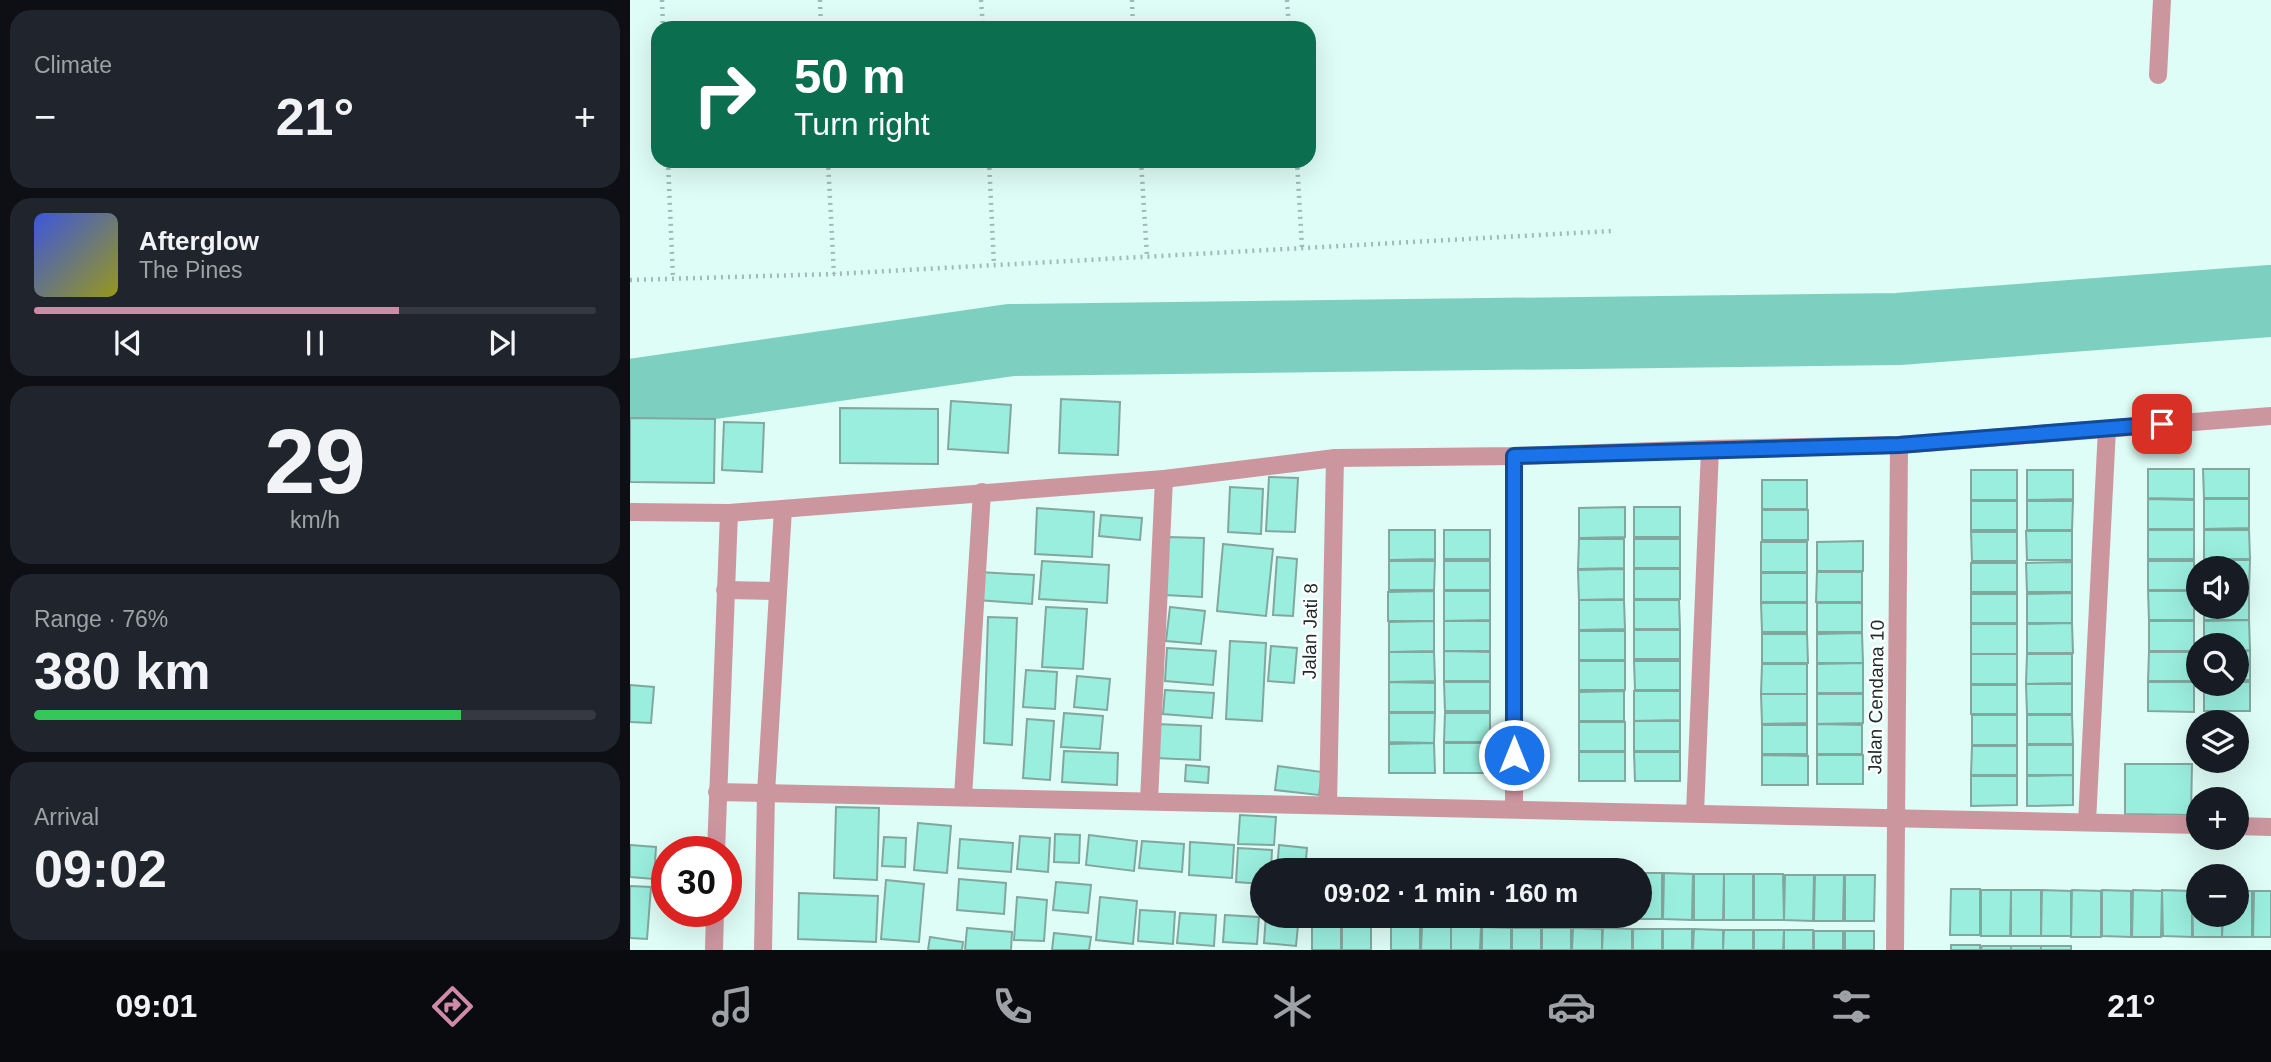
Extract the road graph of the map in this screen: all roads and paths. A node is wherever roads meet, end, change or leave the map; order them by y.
1 (662, 0) edge
2 (820, 0) edge
3 (981, 0) edge
4 (1132, 0) edge
5 (1287, 0) edge
6 (2162, 0) edge
7 (663, 21) edge
8 (821, 21) edge
9 (982, 21) edge
10 (1133, 21) edge
11 (1288, 21) edge
12 (2158, 75) dead end
13 (668, 168) edge
14 (828, 168) edge
15 (989, 168) edge
16 (1141, 168) edge
17 (1297, 168) edge
18 (1611, 231) dead end
19 (1302, 248) junction
20 (1147, 256) junction
21 (995, 265) junction
22 (834, 274) junction
23 (673, 278) junction
24 (630, 280) edge
25 (2271, 416) edge
26 (2107, 429) junction
27 (1899, 445) junction
28 (1710, 449) junction
29 (1514, 456) junction
30 (1335, 458) junction
31 (1164, 479) junction
32 (982, 492) junction
33 (783, 509) junction
34 (630, 512) edge
35 (729, 513) junction
36 (725, 590) junction
37 (778, 591) junction
38 (717, 792) junction
39 (766, 793) junction
40 (963, 797) junction
41 (1149, 801) junction
42 (1328, 805) junction
43 (1514, 809) junction
44 (1695, 813) junction
45 (1896, 817) junction
46 (2087, 822) junction
47 (2186, 825) edge
48 (2249, 826) edge
49 (2271, 827) edge
50 (716, 836) edge
51 (715, 927) edge
52 (714, 950) edge
53 (763, 950) edge
54 (1895, 950) edge

1 - 7 path
2 - 8 path
3 - 9 path
4 - 10 path
5 - 11 path
6 - 12 street
13 - 23 path
14 - 22 path
15 - 21 path
16 - 20 path
17 - 19 path
18 - 19 path
19 - 20 path
20 - 21 path
21 - 22 path
22 - 23 path
23 - 24 path
25 - 26 street
26 - 27 street
26 - 46 street
27 - 28 street
27 - 45 street, Jalan Cendana 10
28 - 29 street
28 - 44 street
29 - 30 street
29 - 43 street
30 - 31 street
30 - 42 street, Jalan Jati 8
31 - 32 street
31 - 41 street
32 - 33 street
32 - 40 street
33 - 35 street
33 - 37 street
34 - 35 street
35 - 36 street
36 - 37 street
36 - 38 street
37 - 39 street
38 - 39 street
38 - 50 street
39 - 40 street
39 - 53 street
40 - 41 street
41 - 42 street
42 - 43 street
43 - 44 street
44 - 45 street
45 - 46 street
45 - 54 street, Jalan Cendana 10
46 - 47 street
48 - 49 street
51 - 52 street

